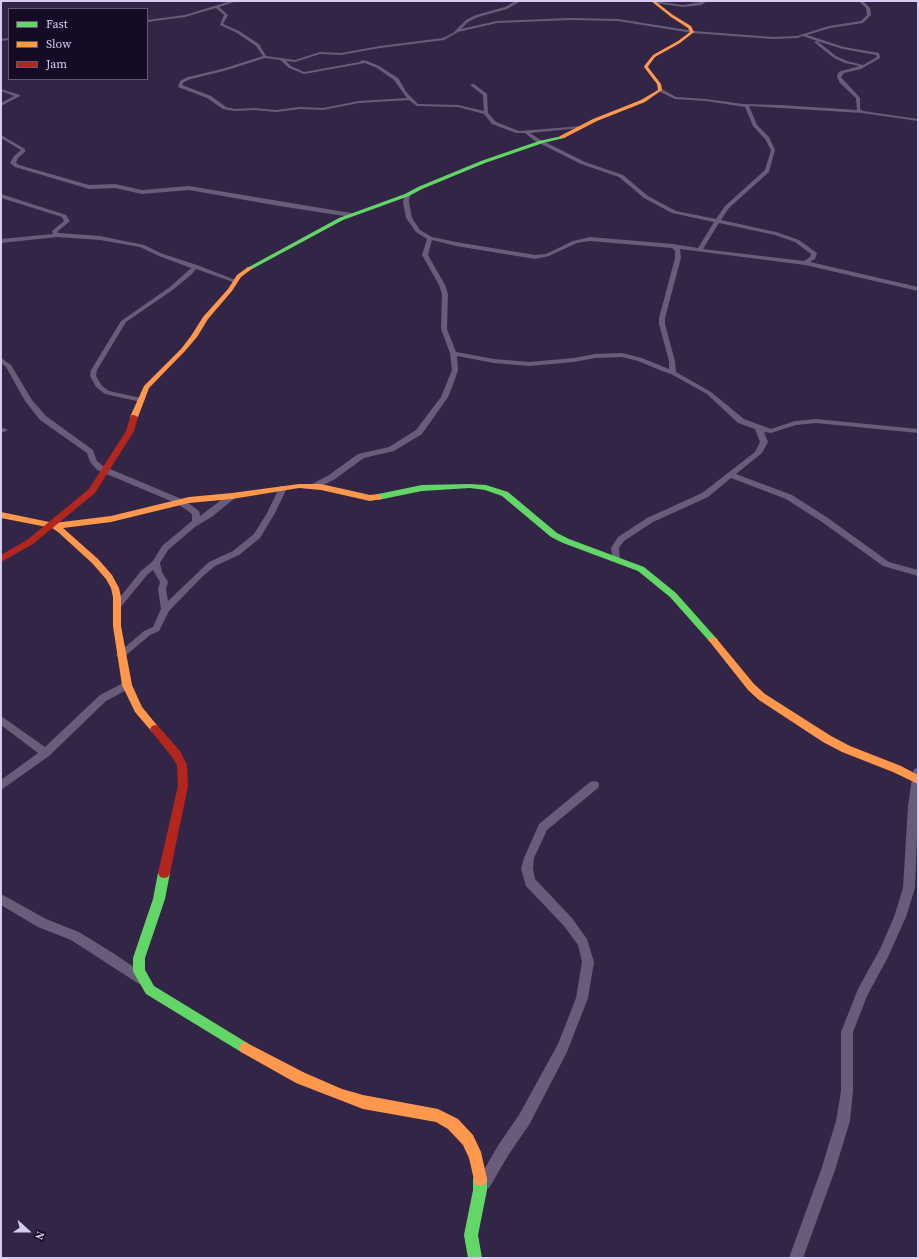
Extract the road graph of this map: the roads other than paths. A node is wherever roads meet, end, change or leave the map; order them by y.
1 (235, 1) edge
2 (520, 1) edge
3 (654, 1) edge
4 (705, 1) edge
5 (861, 1) edge
6 (217, 7) junction
7 (148, 21) edge
8 (692, 31) junction
9 (457, 32) junction
10 (802, 35) junction
11 (810, 38) junction
12 (341, 54) junction
13 (265, 57) junction
14 (281, 59) junction
15 (366, 62) junction
16 (863, 66) junction
17 (472, 85) dead end
18 (1, 90) edge
19 (660, 90) junction
20 (410, 99) junction
21 (1, 105) edge
22 (745, 105) junction
23 (862, 112) junction
24 (486, 113) junction
25 (918, 120) edge
26 (580, 127) junction
27 (526, 132) junction
28 (1, 136) edge
29 (541, 142) junction
30 (407, 195) junction
31 (1, 196) edge
32 (351, 215) junction
33 (717, 222) junction
34 (56, 235) junction
35 (430, 238) junction
36 (1, 240) edge
37 (673, 246) junction
38 (700, 249) junction
39 (805, 263) junction
40 (195, 266) junction
41 (235, 280) junction
42 (918, 289) edge
43 (453, 353) junction
44 (1, 360) edge
45 (673, 372) junction
46 (141, 400) junction
47 (759, 429) junction
48 (918, 431) edge
49 (106, 470) junction
50 (730, 475) junction
51 (315, 486) junction
52 (283, 488) junction
53 (232, 496) junction
54 (181, 502) junction
55 (1, 515) edge
56 (196, 522) junction
57 (52, 526) junction
58 (1, 559) edge
59 (616, 559) junction
60 (156, 563) junction
61 (918, 573) edge
62 (116, 606) junction
63 (165, 609) junction
64 (121, 655) junction
65 (127, 685) junction
66 (1, 720) edge
67 (45, 753) junction
68 (918, 778) edge
69 (594, 785) dead end
70 (1, 786) edge
71 (1, 899) edge
72 (144, 981) junction
73 (480, 1190) junction
74 (475, 1258) edge
75 (796, 1258) edge

1 - 6 street
2 - 9 street
3 - 4 street
3 - 8 street
5 - 10 street
6 - 7 street
6 - 13 street
8 - 9 street
8 - 10 street
8 - 19 street
9 - 12 street
10 - 11 street
11 - 16 street
11 - 16 street
12 - 14 street
12 - 15 street
13 - 14 street
13 - 20 street
14 - 15 street
15 - 20 street
16 - 23 street
17 - 24 street
18 - 21 street
19 - 22 street
19 - 26 street
20 - 24 street
22 - 23 street
22 - 33 street
23 - 25 street
24 - 27 street
26 - 27 street
26 - 29 street
27 - 29 street
28 - 32 street
29 - 30 street
29 - 33 street
30 - 32 street
30 - 35 street
31 - 34 street
32 - 41 street
33 - 38 street
33 - 39 street
34 - 36 street
34 - 40 street
35 - 37 street
35 - 43 street
37 - 38 street
37 - 45 street
38 - 39 street
39 - 42 street
40 - 41 street
40 - 46 street
41 - 46 street
43 - 45 street
43 - 51 street
44 - 49 street
45 - 47 street
46 - 49 street
47 - 48 street
47 - 50 street
49 - 54 street
49 - 57 street
50 - 59 street
50 - 61 street
51 - 52 street
51 - 59 street
52 - 53 street
52 - 63 street
53 - 54 street
53 - 56 street
54 - 56 street
54 - 57 street
55 - 57 street
56 - 60 street
57 - 58 street
57 - 62 street
59 - 68 street
60 - 62 street
60 - 63 street
62 - 64 street
63 - 64 street
64 - 65 street
65 - 67 street
65 - 72 street
66 - 67 street
67 - 70 street
68 - 75 street
69 - 73 street
71 - 72 street
72 - 73 street
73 - 74 street

